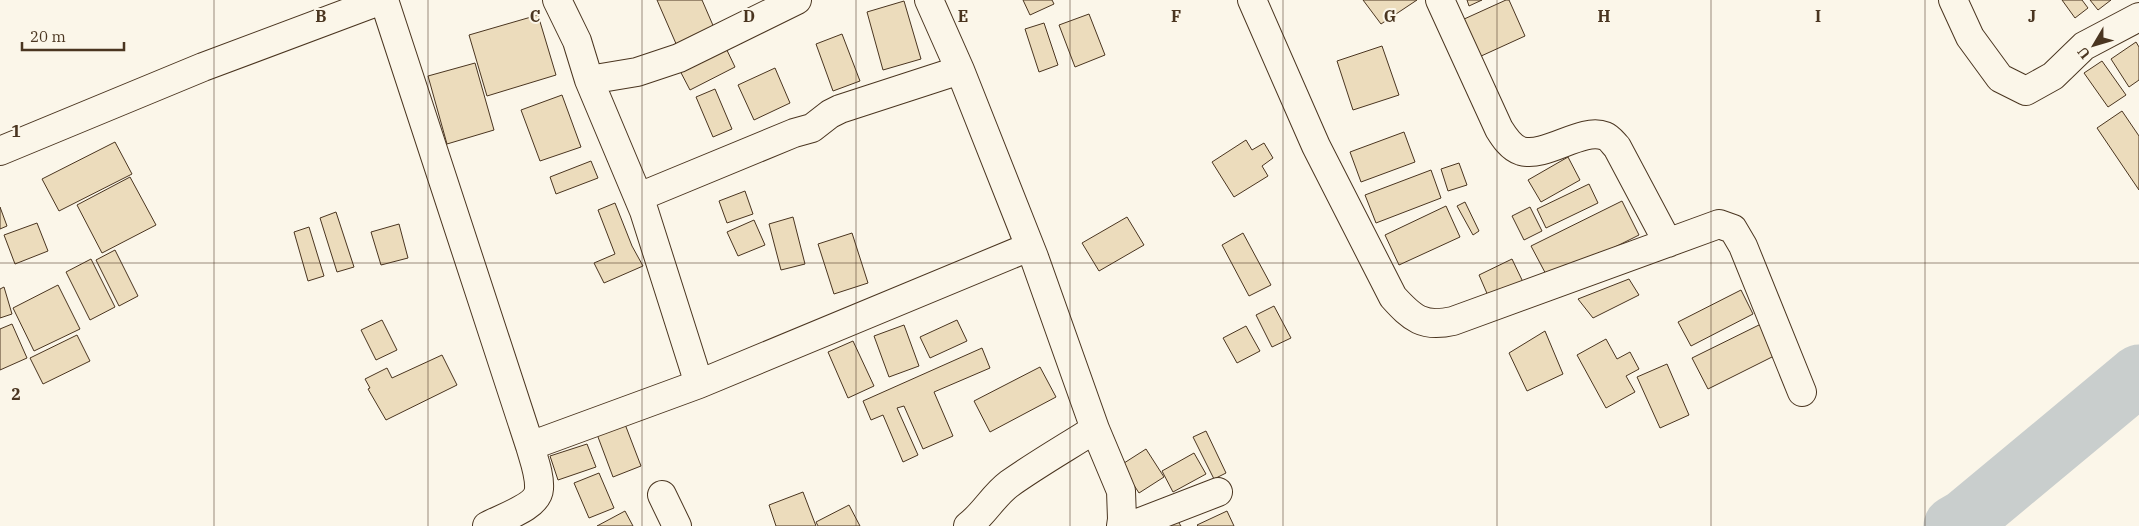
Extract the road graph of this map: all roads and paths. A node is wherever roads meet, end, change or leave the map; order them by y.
1 (383, 0) edge
2 (557, 0) edge
3 (798, 0) edge
4 (929, 0) edge
5 (1252, 0) edge
6 (1440, 0) edge
7 (1953, 0) edge
8 (2139, 17) edge
9 (960, 70) junction
10 (589, 80) junction
11 (0, 151) edge
12 (639, 197) junction
13 (1668, 243) junction
14 (1029, 247) junction
15 (699, 384) junction
16 (1802, 392) dead end
17 (1095, 429) junction
18 (530, 446) junction
19 (1218, 492) dead end
20 (662, 495) dead end
21 (487, 526) edge
22 (677, 526) edge
23 (968, 526) edge
24 (1121, 526) edge
25 (1130, 526) edge

1 - 11 street
1 - 18 street
2 - 10 street
3 - 10 street
4 - 9 street
5 - 13 street
6 - 13 street
7 - 8 street
9 - 12 street
9 - 14 street
10 - 12 street
12 - 15 street
13 - 16 street
14 - 15 street
14 - 17 street
15 - 18 street
17 - 23 street
17 - 24 street
18 - 21 street
19 - 25 street
20 - 22 street

